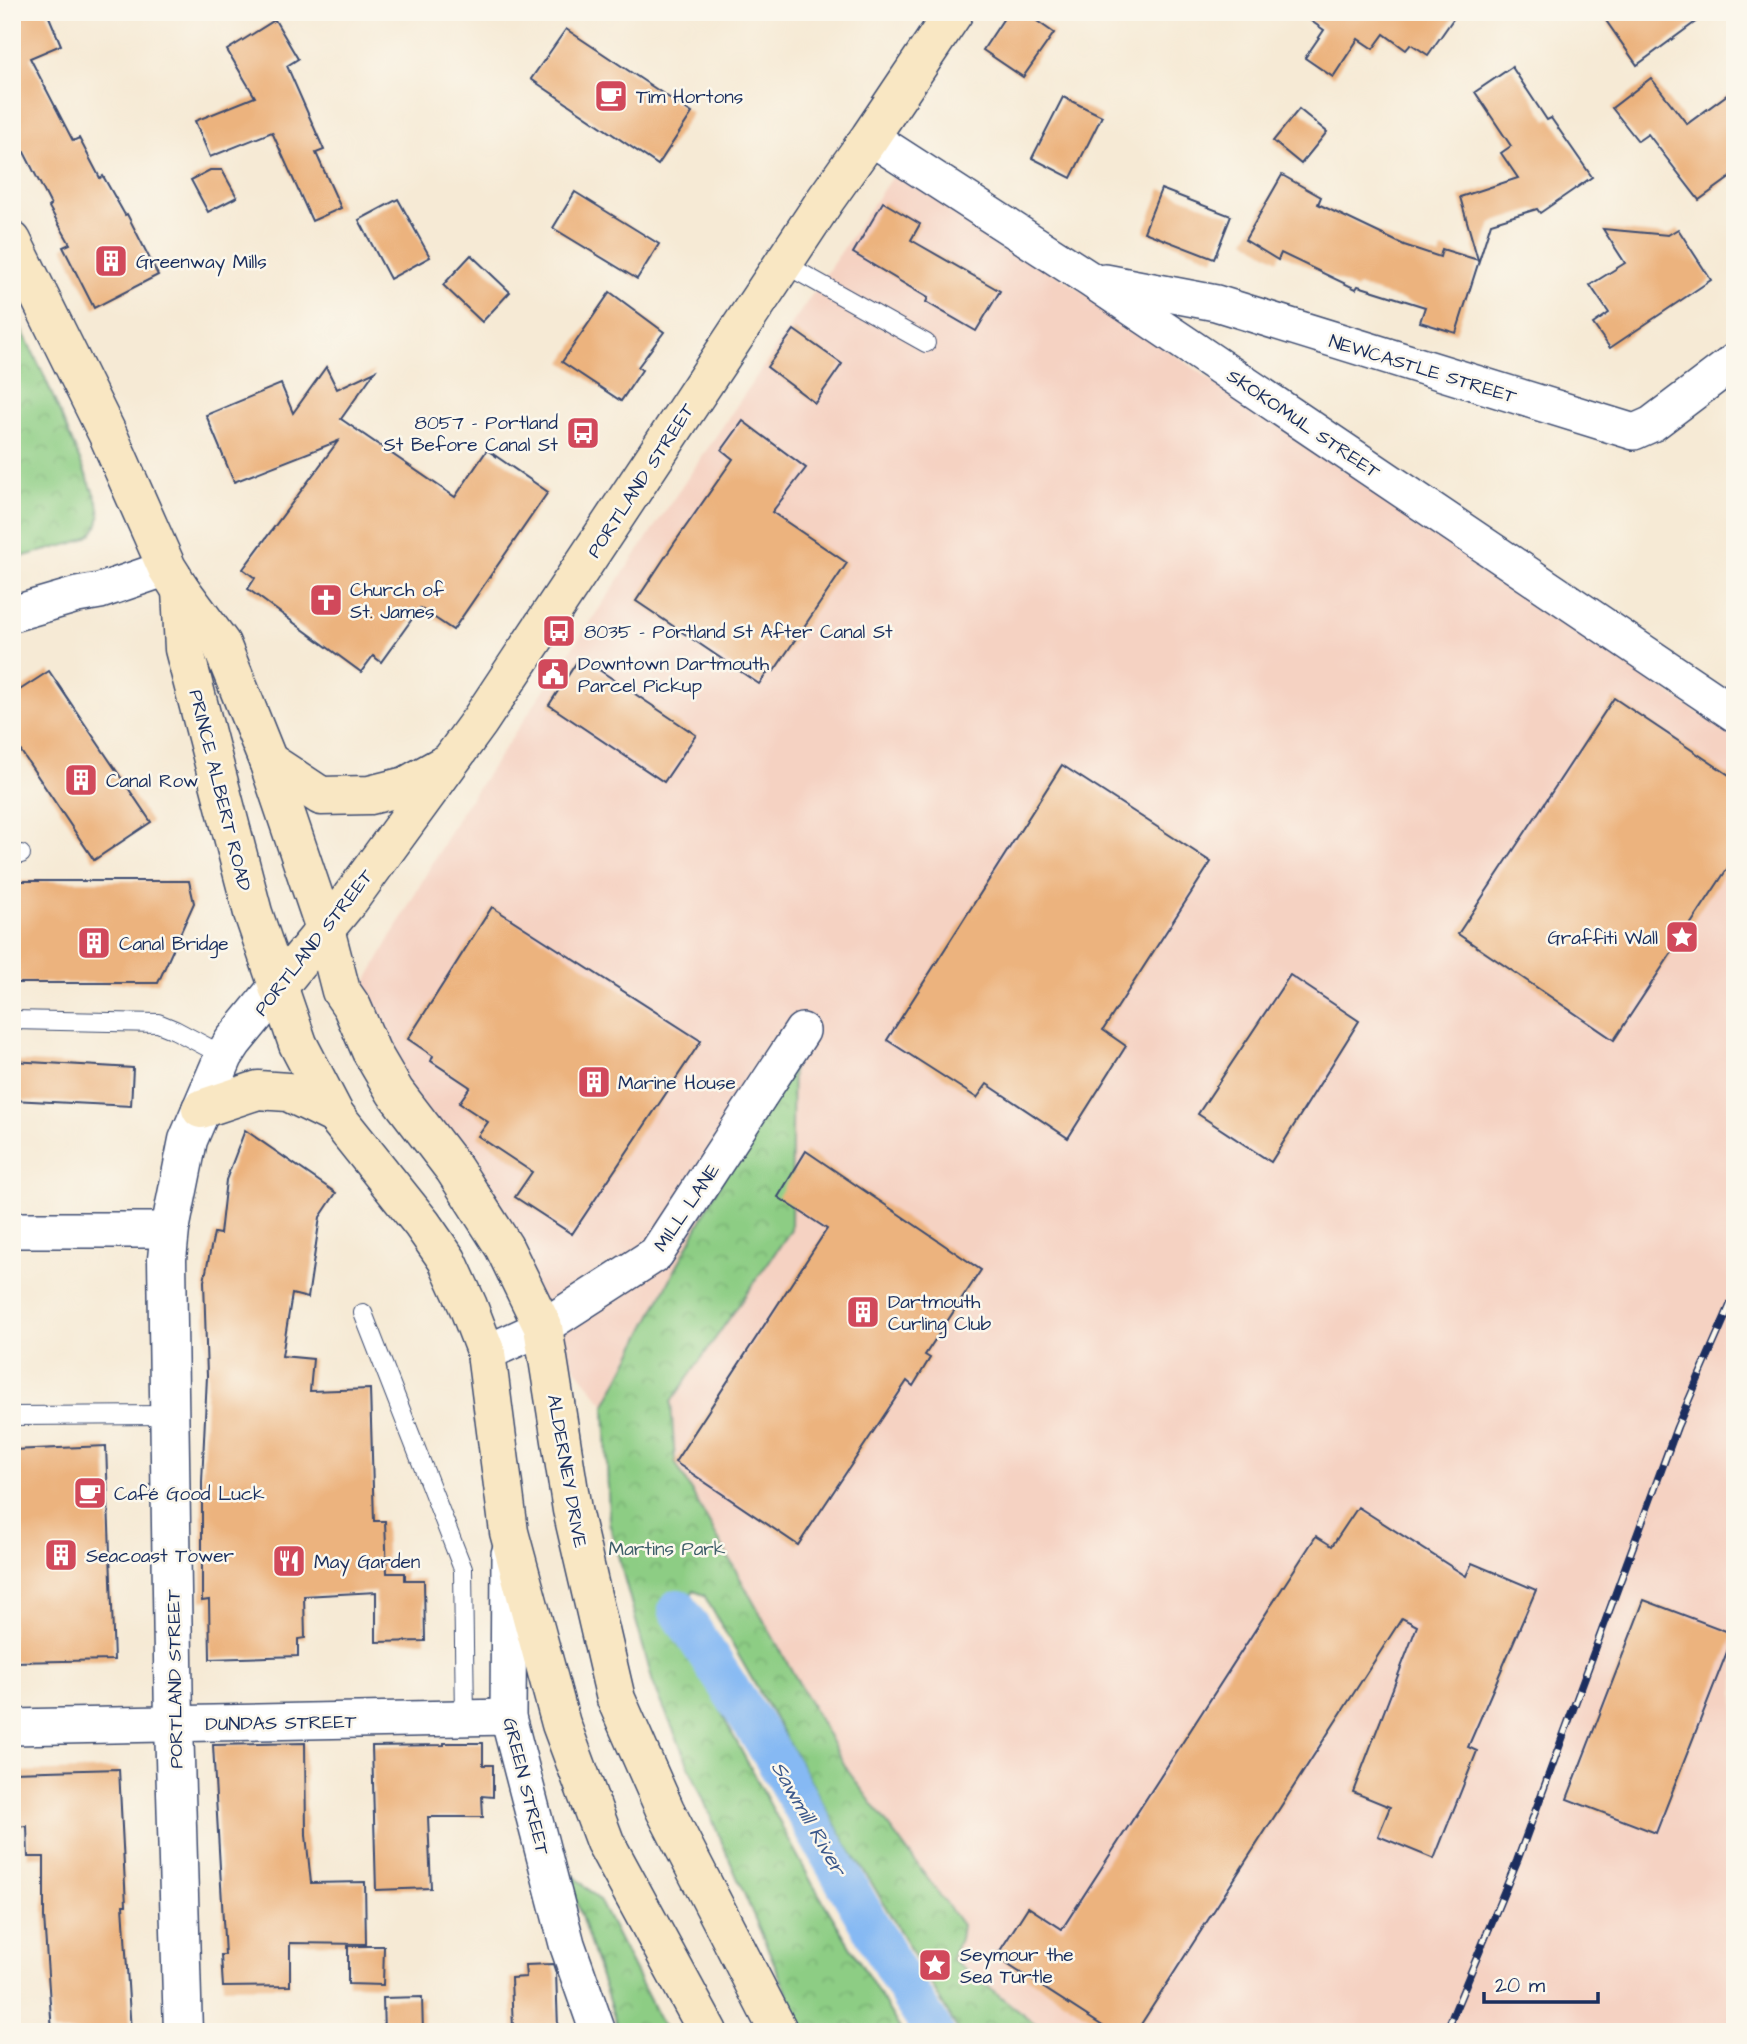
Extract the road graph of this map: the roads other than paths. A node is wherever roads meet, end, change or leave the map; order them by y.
1 (954, 12) edge
2 (870, 137) junction
3 (12, 241) edge
4 (783, 262) junction
5 (1091, 280) junction
6 (926, 343) dead end
7 (1735, 361) edge
8 (174, 579) junction
9 (12, 614) edge
10 (1735, 714) edge
11 (268, 761) junction
12 (449, 763) junction
13 (325, 929) junction
14 (278, 987) junction
15 (12, 1020) edge
16 (802, 1031) dead end
17 (224, 1056) junction
18 (201, 1109) junction
19 (335, 1115) junction
20 (12, 1230) edge
21 (170, 1230) junction
22 (363, 1313) dead end
23 (543, 1327) junction
24 (486, 1353) junction
25 (170, 1415) junction
26 (12, 1416) edge
27 (509, 1532) junction
28 (508, 1717) junction
29 (465, 1719) junction
30 (174, 1724) junction
31 (12, 1727) edge
32 (183, 2032) edge
33 (598, 2032) edge
34 (708, 2032) edge
35 (779, 2032) edge

1 - 2 main road, PORTLAND STREET
2 - 4 main road, PORTLAND STREET
2 - 5 street, SKOKOMUL STREET
3 - 8 main road, PRINCE ALBERT ROAD
4 - 6 lane
4 - 12 main road, PORTLAND STREET
5 - 7 street, NEWCASTLE STREET
5 - 10 street, SKOKOMUL STREET
8 - 9 street
8 - 11 main road, PRINCE ALBERT ROAD
8 - 14 main road, PRINCE ALBERT ROAD
11 - 12 main road
11 - 13 main road, PRINCE ALBERT ROAD
12 - 13 main road, PORTLAND STREET
13 - 14 main road, PORTLAND STREET
13 - 23 main road, ALDERNEY DRIVE
14 - 17 street, PORTLAND STREET
14 - 19 main road
15 - 17 lane
16 - 23 street, MILL LANE
17 - 18 street, PORTLAND STREET
18 - 19 main road
18 - 21 street, PORTLAND STREET
19 - 24 main road
20 - 21 street
21 - 25 street, PORTLAND STREET
22 - 29 lane
23 - 24 street, MILL LANE
23 - 35 main road, ALDERNEY DRIVE
24 - 27 main road
25 - 26 lane
25 - 30 street, PORTLAND STREET
27 - 28 street, GREEN STREET
27 - 34 main road
28 - 29 street, DUNDAS STREET
28 - 33 street, GREEN STREET
29 - 30 street, DUNDAS STREET
30 - 31 street, DUNDAS STREET
30 - 32 street, PORTLAND STREET

